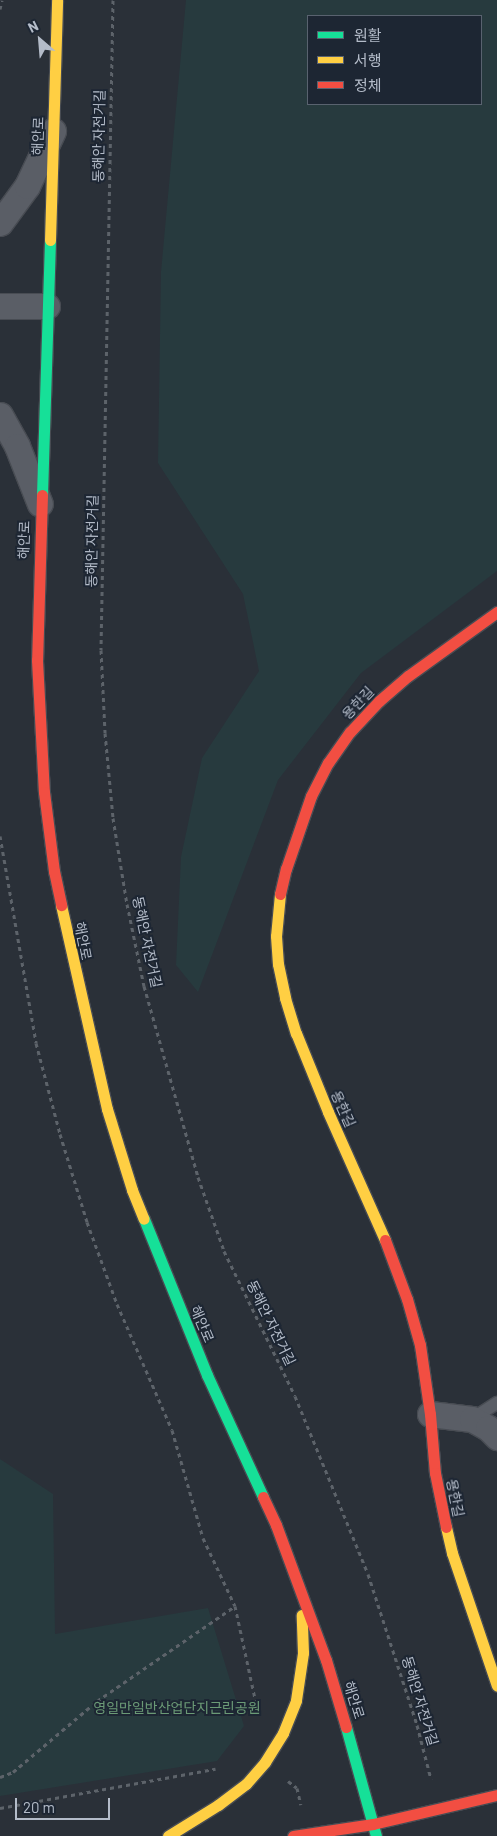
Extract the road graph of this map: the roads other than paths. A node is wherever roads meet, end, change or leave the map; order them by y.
1 (57, 0) edge
2 (53, 131) junction
3 (0, 223) edge
4 (0, 306) edge
5 (47, 306) junction
6 (0, 415) edge
7 (40, 504) junction
8 (497, 612) edge
9 (497, 1403) edge
10 (430, 1414) junction
11 (472, 1419) junction
12 (497, 1437) edge
13 (302, 1594) junction
14 (497, 1686) edge
15 (497, 1795) edge
16 (373, 1824) junction
17 (168, 1836) edge
18 (293, 1836) edge
19 (376, 1836) edge

1 - 2 street, 해안로
2 - 3 street
2 - 5 street, 해안로
4 - 5 street
5 - 7 street, 해안로
6 - 7 street
7 - 13 street, 해안로
8 - 10 street, 용한길
9 - 11 lane
10 - 11 street
10 - 14 street, 용한길
11 - 12 street
13 - 16 street, 해안로
13 - 17 street
15 - 16 street
16 - 18 street
16 - 19 street, 해안로

